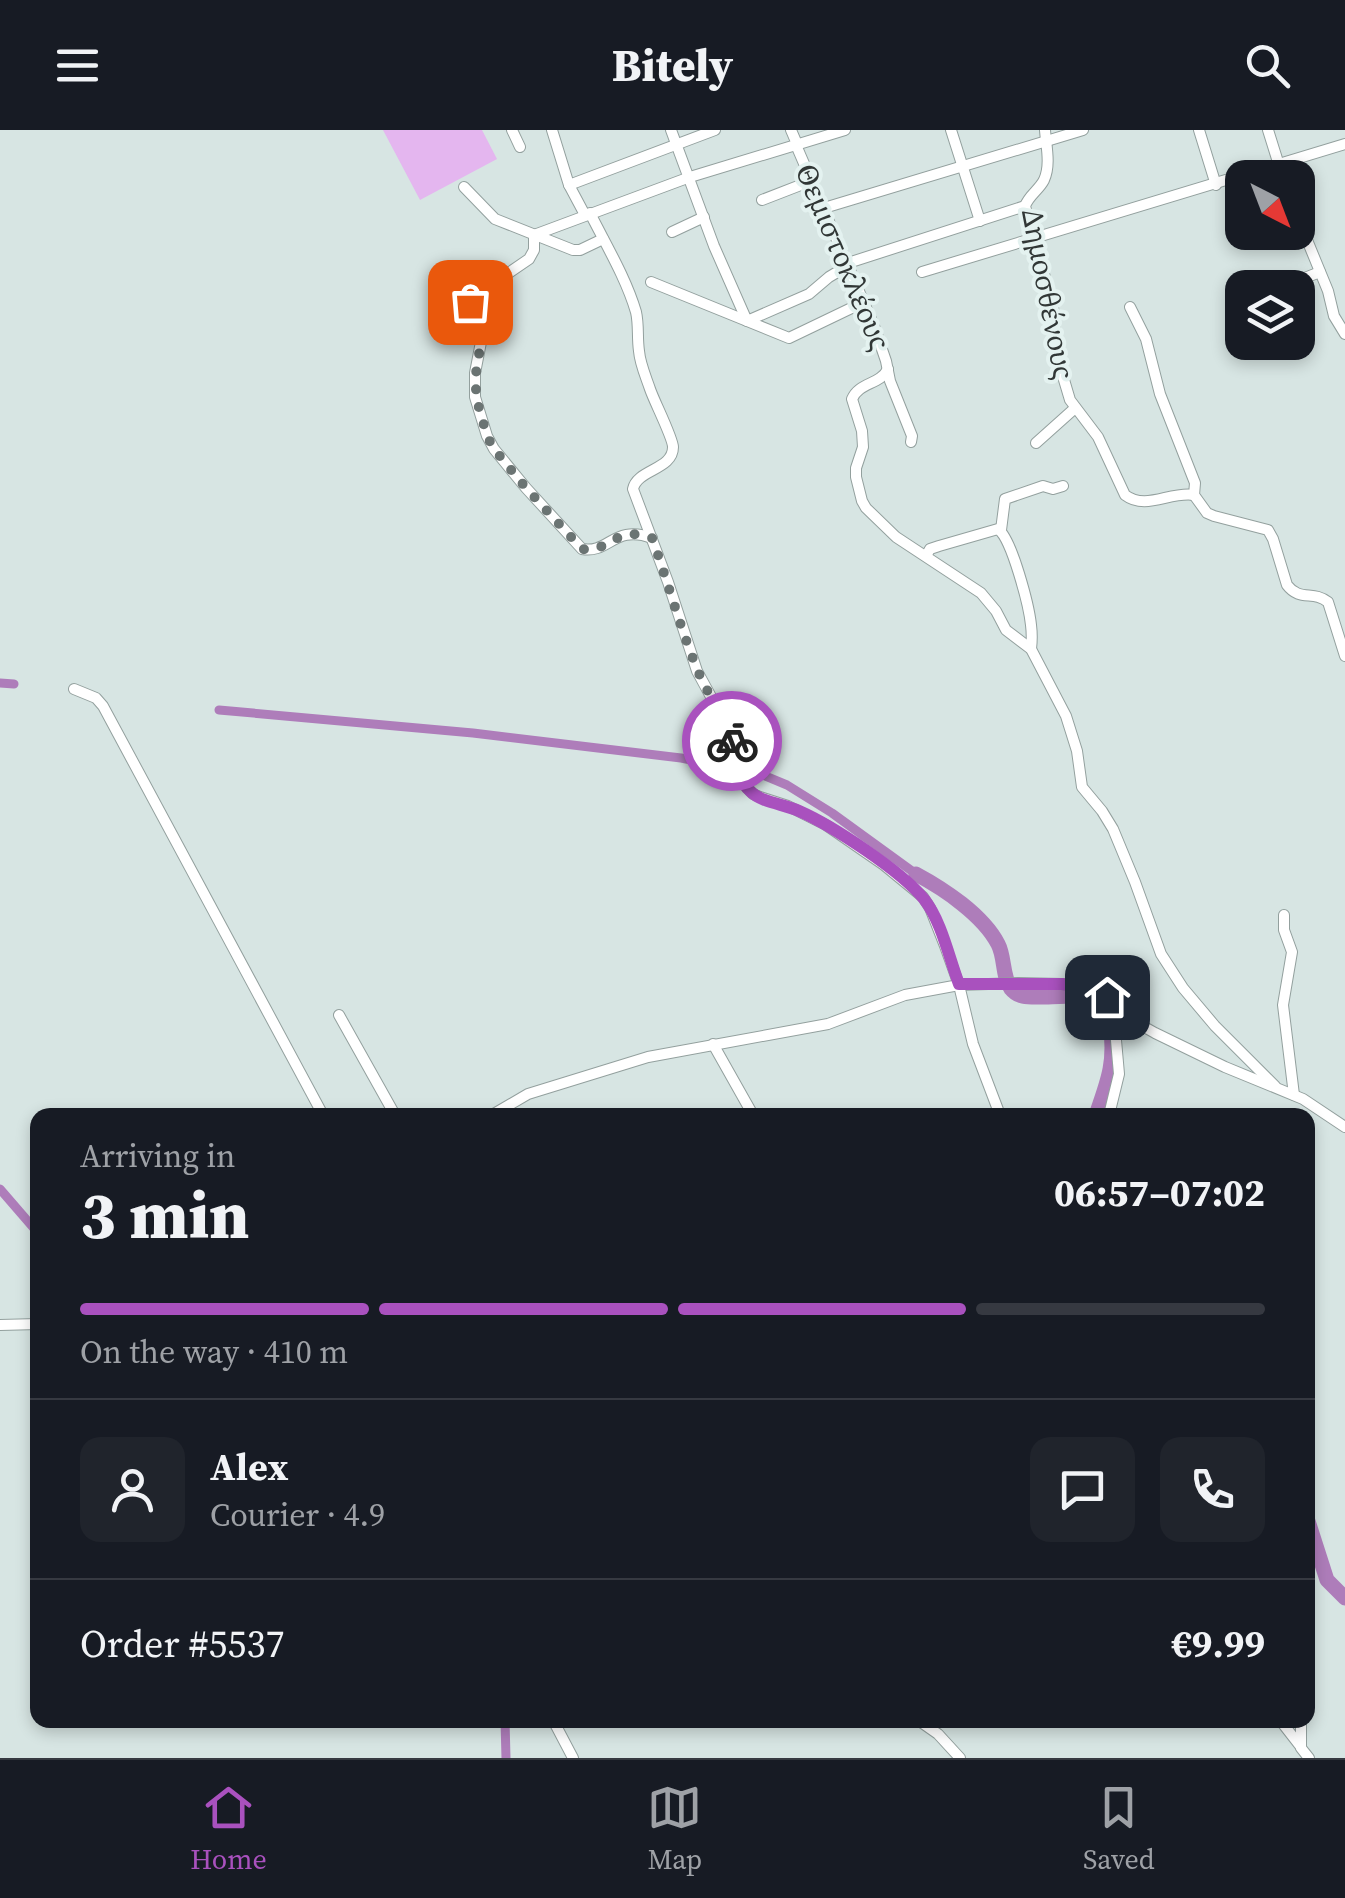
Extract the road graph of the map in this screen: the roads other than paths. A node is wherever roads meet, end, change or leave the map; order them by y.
1 (512, 130) edge
2 (552, 130) edge
3 (671, 130) edge
4 (715, 130) edge
5 (791, 130) edge
6 (845, 130) edge
7 (951, 130) edge
8 (1083, 130) edge
9 (1199, 130) edge
10 (1268, 130) edge
11 (820, 134) edge
12 (1046, 136) edge
13 (676, 144) junction
14 (1345, 144) edge
15 (796, 145) junction
16 (520, 147) dead end
17 (1277, 160) edge
18 (1294, 160) edge
19 (962, 166) junction
20 (690, 177) junction
21 (811, 181) junction
22 (1225, 181) edge
23 (1216, 184) junction
24 (569, 185) junction
25 (464, 187) dead end
26 (762, 200) dead end
27 (1025, 206) junction
28 (824, 208) junction
29 (587, 214) junction
30 (704, 217) junction
31 (980, 221) junction
32 (672, 232) dead end
33 (534, 235) junction
34 (1033, 239) junction
35 (604, 240) junction
36 (1311, 250) edge
37 (848, 264) junction
38 (922, 272) dead end
39 (1320, 272) junction
40 (1315, 274) edge
41 (651, 282) dead end
42 (864, 302) junction
43 (1130, 307) dead end
44 (747, 321) junction
45 (1345, 334) edge
46 (888, 369) junction
47 (1074, 409) junction
48 (911, 442) dead end
49 (1036, 443) dead end
50 (1064, 486) dead end
51 (1194, 495) junction
52 (1001, 530) junction
53 (652, 538) junction
54 (926, 556) junction
55 (1032, 649) junction
56 (1345, 656) edge
57 (74, 689) dead end
58 (1284, 915) dead end
59 (959, 984) junction
60 (1125, 1012) junction
61 (339, 1015) dead end
62 (713, 1044) junction
63 (1276, 1088) junction
64 (1294, 1094) junction
65 (319, 1108) edge
66 (392, 1108) edge
67 (503, 1108) edge
68 (750, 1108) edge
69 (997, 1108) edge
70 (1110, 1108) edge
71 (1345, 1127) edge
72 (30, 1324) edge
73 (0, 1326) edge
74 (558, 1728) edge
75 (929, 1728) edge
76 (1286, 1728) edge
77 (1301, 1728) edge
78 (1302, 1748) junction
79 (574, 1758) edge
80 (960, 1758) edge
81 (1309, 1758) edge

1 - 16 street
2 - 24 street
3 - 13 street
4 - 13 street
5 - 15 street, Θεμιστοκλέους
6 - 11 street
7 - 19 street
8 - 12 street
9 - 23 street
10 - 17 street
11 - 15 street
12 - 19 street
12 - 27 street, Δημοσθένους
13 - 20 street
13 - 24 street
14 - 18 street
15 - 20 street
15 - 21 street, Θεμιστοκλέους
19 - 28 street
19 - 31 street
20 - 29 street
20 - 30 street
21 - 26 street
21 - 28 street, Θεμιστοκλέους
22 - 23 street
23 - 34 street
24 - 29 street
25 - 33 street
27 - 31 street
27 - 34 street, Δημοσθένους
28 - 37 street, Θεμιστοκλέους
29 - 33 street
29 - 35 street
30 - 32 street
30 - 44 street
31 - 37 street
33 - 35 street
33 - 53 street
34 - 38 street
34 - 47 street, Δημοσθένους
35 - 53 street
36 - 39 street
37 - 42 street, Θεμιστοκλέους
37 - 44 street
39 - 40 street
39 - 45 street
41 - 44 street
42 - 44 street
42 - 46 street, Θεμιστοκλέους
43 - 51 street
46 - 48 street, Θεμιστοκλέους
46 - 54 street
47 - 49 street
47 - 51 street, Δημοσθένους
50 - 52 street
51 - 56 street
52 - 54 street
52 - 55 street
53 - 59 street
54 - 55 street
55 - 63 street
57 - 65 street
58 - 64 street
59 - 60 street
59 - 62 street
59 - 69 street
60 - 63 street
60 - 70 street
61 - 66 street
62 - 67 street
62 - 68 street
63 - 64 street
64 - 71 street
72 - 73 street
74 - 79 street
75 - 80 street
76 - 78 street
77 - 78 street
78 - 81 street

